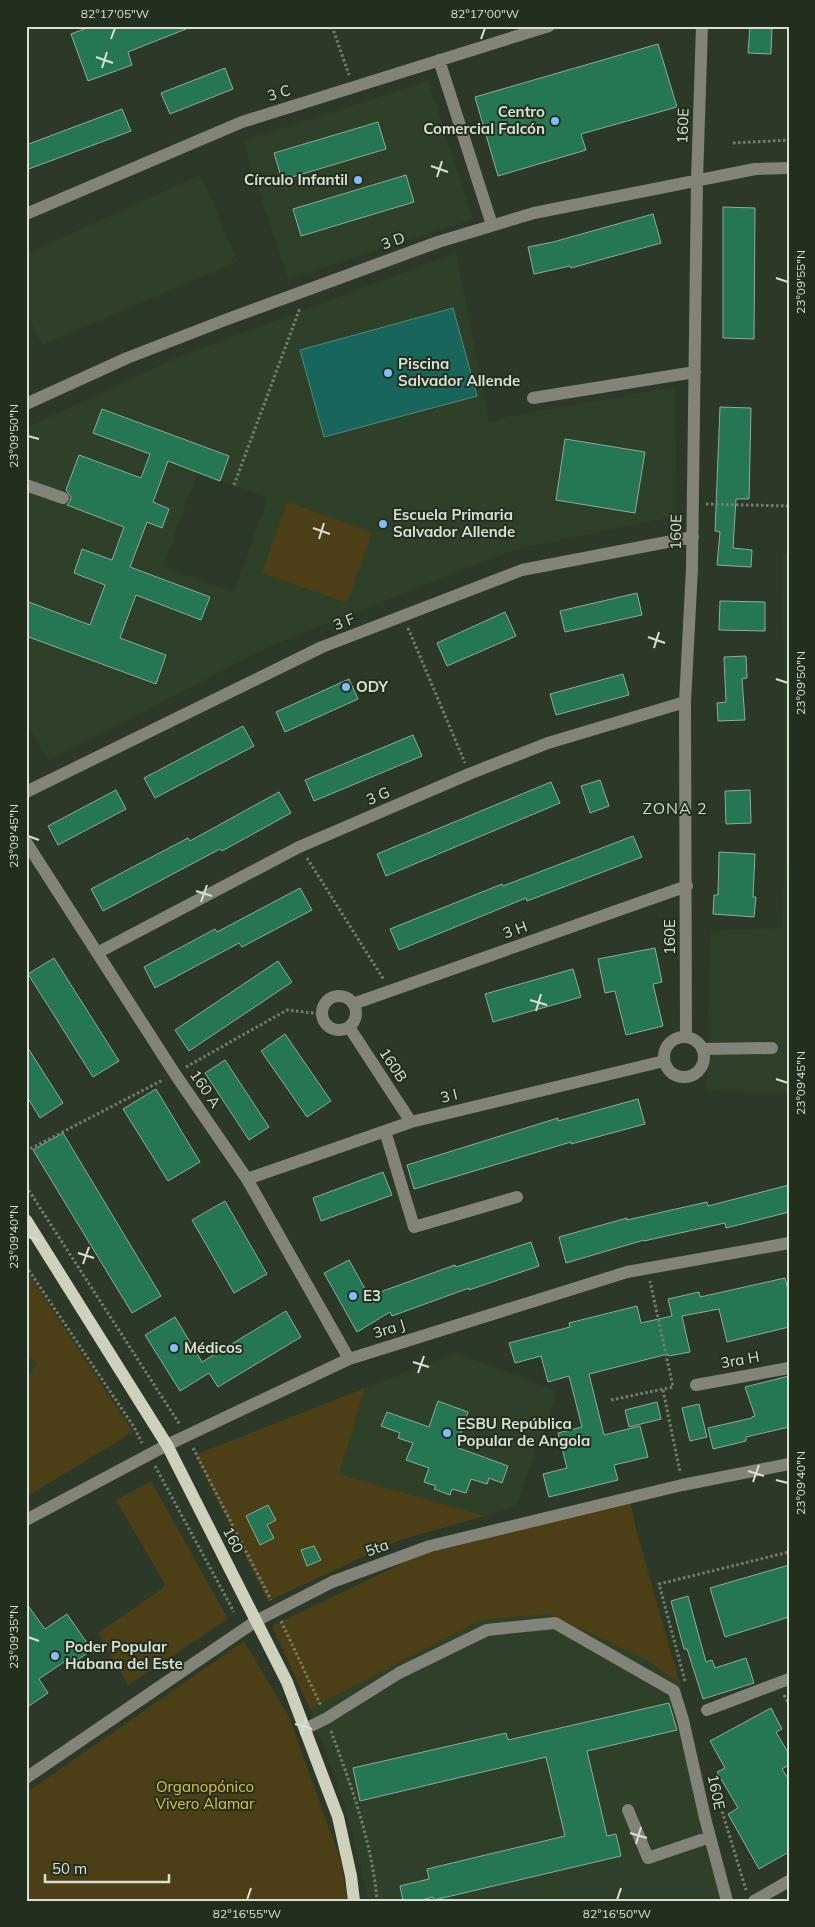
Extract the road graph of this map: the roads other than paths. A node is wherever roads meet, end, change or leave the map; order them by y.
1 (549, 26) edge
2 (702, 26) edge
3 (439, 60) junction
4 (789, 168) edge
5 (697, 180) junction
6 (26, 214) edge
7 (492, 225) junction
8 (696, 372) junction
9 (533, 398) dead end
10 (26, 404) edge
11 (26, 484) edge
12 (63, 498) dead end
13 (693, 537) junction
14 (685, 702) junction
15 (26, 792) edge
16 (26, 842) edge
17 (687, 886) junction
18 (97, 953) junction
19 (353, 1004) junction
20 (349, 1027) junction
21 (686, 1037) junction
22 (772, 1048) dead end
23 (702, 1049) junction
24 (664, 1061) junction
25 (411, 1122) junction
26 (384, 1131) junction
27 (247, 1179) junction
28 (517, 1196) dead end
29 (26, 1220) edge
30 (789, 1243) edge
31 (349, 1359) junction
32 (789, 1368) edge
33 (696, 1385) dead end
34 (167, 1445) junction
35 (789, 1464) edge
36 (26, 1520) edge
37 (256, 1621) junction
38 (789, 1680) edge
39 (707, 1710) dead end
40 (305, 1729) junction
41 (26, 1778) edge
42 (628, 1810) dead end
43 (710, 1837) junction
44 (789, 1881) edge
45 (354, 1901) edge
46 (727, 1901) edge
47 (754, 1901) edge

1 - 3 street, 3 C
2 - 5 street, 160E
3 - 6 street, 3 C
3 - 7 street
4 - 5 street, 3 D
5 - 7 street, 3 D
5 - 8 street, 160E
7 - 10 street, 3 D
8 - 9 street
8 - 13 street, 160E
11 - 12 street
13 - 14 street, 160E
13 - 15 street, 3 F
14 - 17 street, 160E
14 - 18 street, 3 G
16 - 18 street, 160 A
17 - 19 street, 3 H
17 - 21 street, 160E
18 - 27 street, 160 A
19 - 20 street
19 - 20 street
20 - 25 street, 160B
21 - 23 street
21 - 24 street
22 - 23 street
23 - 24 street
24 - 25 street, 3 I
25 - 26 street, 3 I
26 - 27 street, 3 I
26 - 28 street
27 - 31 street, 160 A
29 - 34 main road, 160
30 - 31 street, 3ra J
31 - 34 street, 3ra J
32 - 33 street, 3ra H
34 - 36 street, 3ra J
34 - 37 main road, 160
35 - 37 street, 5ta
37 - 40 main road, 160
37 - 41 street, 5ta
38 - 39 street
40 - 43 street, 160E
40 - 45 main road, 160
42 - 43 street
43 - 46 street, 160E
44 - 47 street

